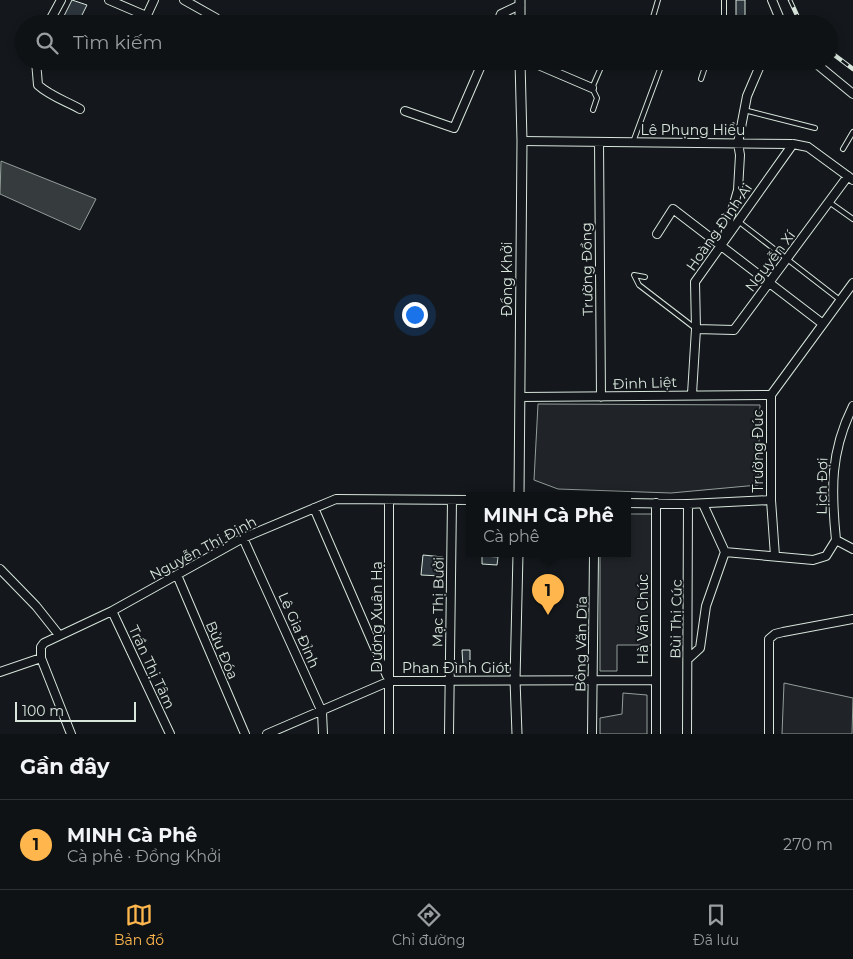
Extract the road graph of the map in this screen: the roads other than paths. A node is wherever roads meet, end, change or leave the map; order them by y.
1 (61, 0) edge
2 (109, 0) edge
3 (154, 0) edge
4 (184, 0) edge
5 (658, 0) edge
6 (724, 0) edge
7 (772, 0) edge
8 (520, 3) edge
9 (53, 15) edge
10 (211, 15) edge
11 (500, 15) edge
12 (654, 15) edge
13 (724, 15) edge
14 (777, 15) edge
15 (37, 70) edge
16 (479, 70) edge
17 (520, 70) edge
18 (550, 70) edge
19 (600, 70) edge
20 (660, 70) edge
21 (703, 70) edge
22 (758, 70) edge
23 (824, 70) edge
24 (700, 79) dead end
25 (592, 88) junction
26 (853, 94) edge
27 (80, 109) dead end
28 (593, 110) dead end
29 (744, 110) junction
30 (405, 111) dead end
31 (814, 128) dead end
32 (853, 132) edge
33 (522, 142) junction
34 (599, 142) junction
35 (633, 142) junction
36 (738, 143) junction
37 (793, 144) junction
38 (843, 149) dead end
39 (850, 178) edge
40 (829, 202) junction
41 (853, 219) edge
42 (738, 221) junction
43 (657, 234) dead end
44 (722, 247) junction
45 (786, 259) junction
46 (645, 277) dead end
47 (768, 283) junction
48 (853, 283) edge
49 (840, 300) junction
50 (823, 324) junction
51 (696, 329) junction
52 (692, 394) junction
53 (771, 395) junction
54 (520, 397) junction
55 (601, 397) junction
56 (853, 406) edge
57 (519, 492) edge
58 (389, 500) junction
59 (452, 500) junction
60 (466, 500) edge
61 (771, 500) junction
62 (631, 503) edge
63 (656, 503) junction
64 (688, 504) junction
65 (703, 504) junction
66 (314, 508) junction
67 (243, 538) junction
68 (836, 540) junction
69 (853, 549) edge
70 (725, 552) junction
71 (775, 556) junction
72 (518, 557) edge
73 (594, 557) edge
74 (0, 569) edge
75 (177, 575) junction
76 (112, 611) junction
77 (853, 619) edge
78 (59, 635) junction
79 (40, 658) junction
80 (688, 659) junction
81 (0, 672) edge
82 (449, 680) junction
83 (515, 680) junction
84 (593, 680) junction
85 (656, 680) junction
86 (390, 681) junction
87 (322, 712) junction
88 (71, 734) edge
89 (170, 734) edge
90 (244, 734) edge
91 (267, 734) edge
92 (323, 734) edge
93 (389, 734) edge
94 (449, 734) edge
95 (517, 734) edge
96 (592, 734) edge
97 (656, 734) edge
98 (687, 734) edge
99 (769, 734) edge

1 - 9 street
2 - 3 street
4 - 10 street
5 - 12 lane
6 - 13 lane
7 - 14 street
8 - 11 street
15 - 27 street
16 - 30 street
17 - 33 street, Đồng Khởi
18 - 25 street
19 - 25 lane
20 - 35 lane
21 - 24 lane
22 - 29 street
23 - 26 street
25 - 28 lane
29 - 31 lane
29 - 36 street
32 - 38 lane
33 - 34 street, Lê Phụng Hiểu
33 - 54 street, Đồng Khởi
34 - 35 street, Lê Phụng Hiểu
34 - 55 street, Trường Đồng
35 - 36 street, Lê Phụng Hiểu
36 - 37 street, Lê Phụng Hiểu
36 - 44 street
37 - 39 street, Lê Phụng Hiểu
37 - 42 street, Hoàng Đình Ái
39 - 40 street, Nguyễn Xí
40 - 41 lane
40 - 45 street, Nguyễn Xí
42 - 44 street, Hoàng Đình Ái
42 - 45 lane
43 - 44 street
44 - 47 street
44 - 51 street, Hoàng Đình Ái
45 - 47 street, Nguyễn Xí
45 - 49 lane
46 - 51 lane
47 - 50 street
47 - 51 street, Nguyễn Xí
48 - 49 street, Trường Đúc
49 - 50 street, Trường Đúc
50 - 53 street, Trường Đúc
51 - 52 street, Hoàng Đình Ái
52 - 53 street, Đinh Liệt
52 - 55 street, Đinh Liệt
53 - 61 street, Trường Đúc
54 - 55 street, Đinh Liệt
54 - 57 street, Đồng Khởi
56 - 68 street, Lịch Đợi
58 - 59 street, Nguyễn Thị Định
58 - 66 street, Nguyễn Thị Định
58 - 86 street, Dương Xuân Hạ
59 - 60 street, Nguyễn Thị Định
59 - 82 street, Mạc Thị Bưởi
61 - 65 street
61 - 71 street, Trường Đúc
62 - 63 street
63 - 64 street
63 - 85 street, Hà Văn Chúc
64 - 65 street
64 - 80 street, Bùi Thị Cúc
65 - 70 street
66 - 67 street, Nguyễn Thị Định
66 - 86 street
67 - 75 street, Nguyễn Thị Định
67 - 87 street, Lê Gia Đỉnh
68 - 69 street
68 - 71 street
70 - 71 street
70 - 80 street
72 - 83 street
73 - 84 street, Bông Văn Dĩa
74 - 78 street
75 - 76 street, Nguyễn Thị Định
75 - 90 street, Bửu Đóa
76 - 78 street, Nguyễn Thị Định
76 - 89 street, Trần Thị Tâm
77 - 99 street
78 - 79 street, Nguyễn Thị Định
79 - 81 street
79 - 88 street
80 - 98 street, Bùi Thị Cúc
82 - 83 street, Phan Đình Giót
82 - 86 street, Phan Đình Giót
82 - 94 street, Mạc Thị Bưởi
83 - 84 street, Phan Đình Giót
83 - 95 street
84 - 85 street, Phan Đình Giót
84 - 96 street, Bông Văn Dĩa
85 - 97 street, Hà Văn Chúc
86 - 87 street, Phan Đình Giót
86 - 93 street, Dương Xuân Hạ
87 - 91 street, Phan Đình Giót
87 - 92 street, Lê Gia Đỉnh

